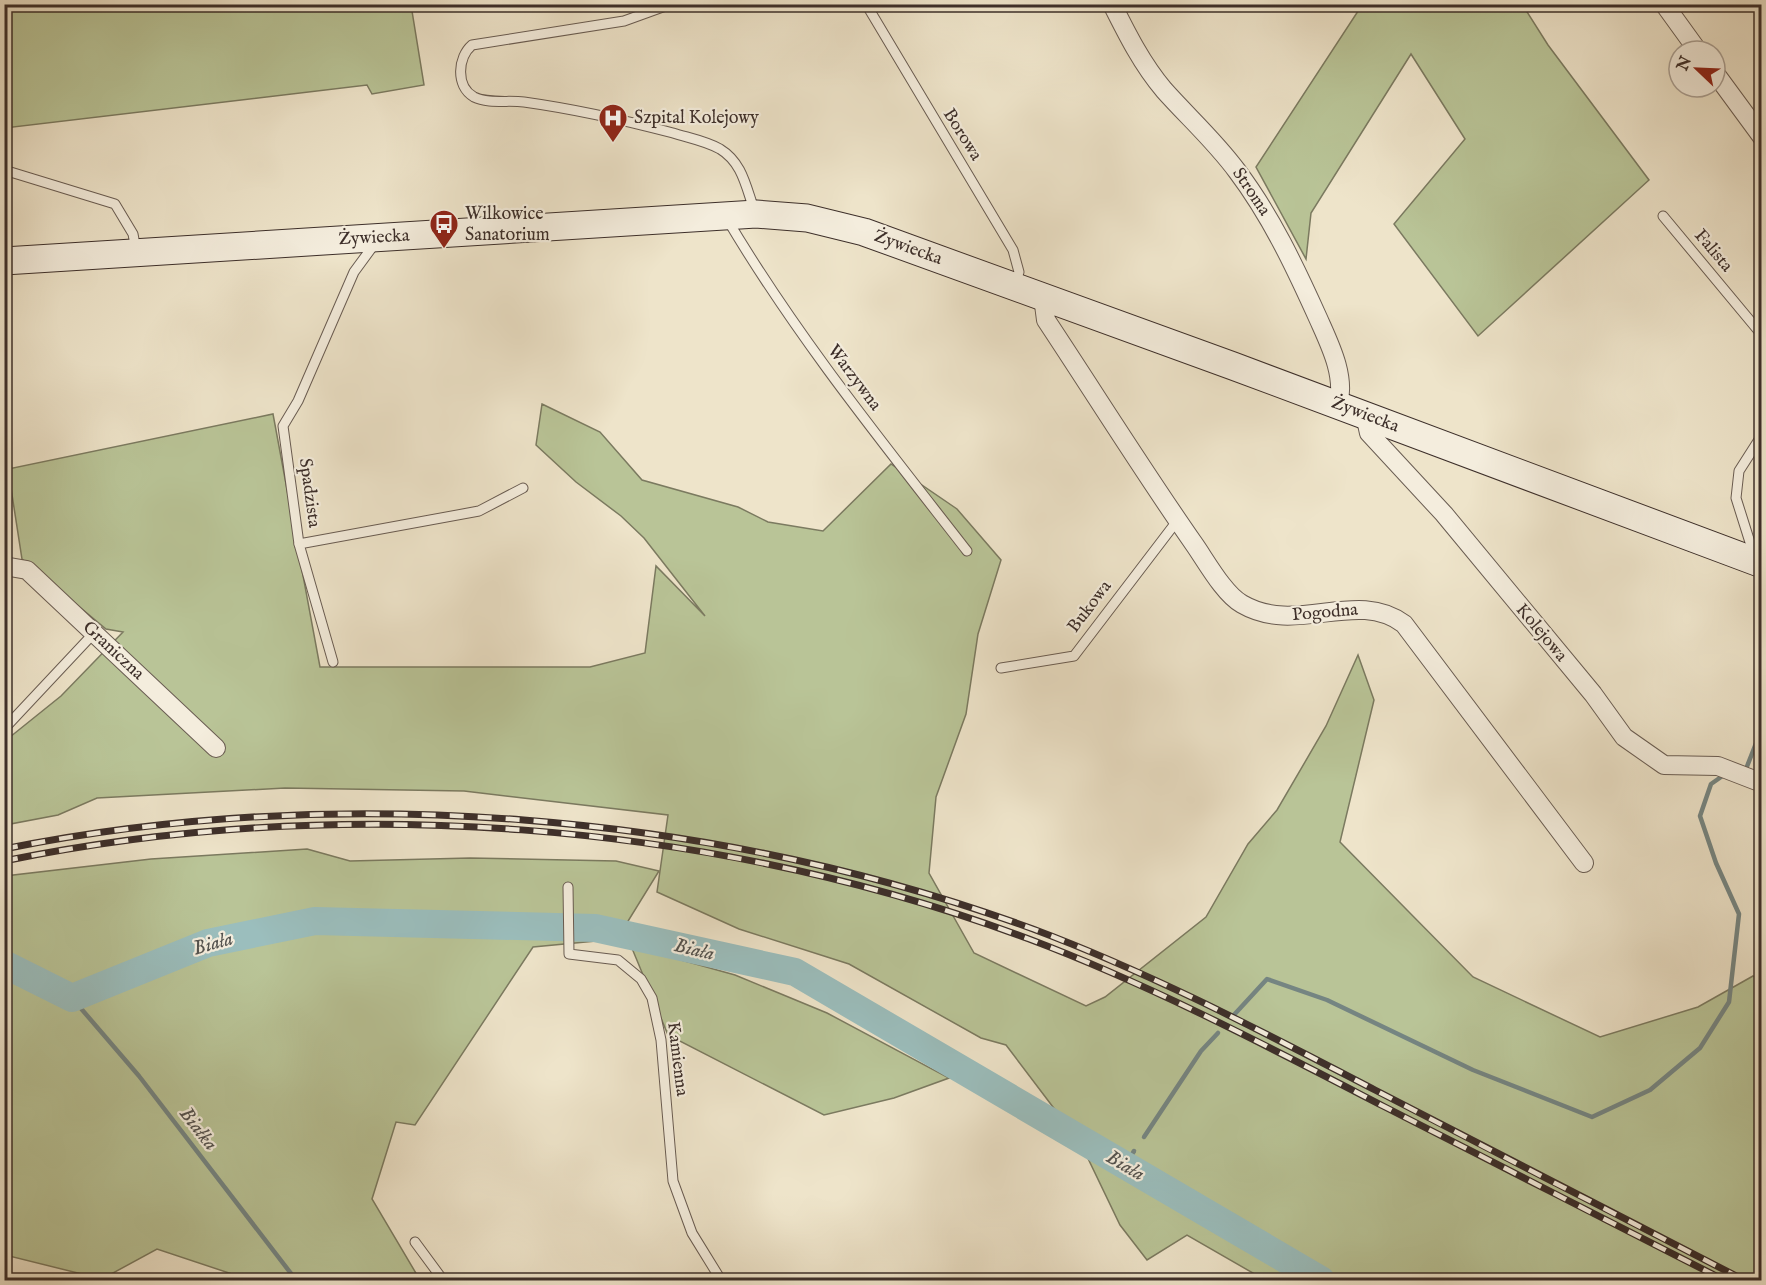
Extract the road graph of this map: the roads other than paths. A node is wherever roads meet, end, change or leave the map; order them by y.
1 (671, 4) edge
2 (866, 4) edge
3 (1112, 4) edge
4 (1664, 4) edge
5 (1689, 39) edge
6 (1727, 90) edge
7 (1761, 137) edge
8 (4, 170) edge
9 (756, 214) junction
10 (1663, 216) dead end
11 (726, 217) junction
12 (380, 238) junction
13 (136, 252) junction
14 (4, 261) edge
15 (1015, 286) junction
16 (1043, 297) junction
17 (1761, 335) edge
18 (1338, 405) junction
19 (1365, 415) junction
20 (1761, 435) edge
21 (523, 488) dead end
22 (1177, 521) junction
23 (299, 544) junction
24 (967, 551) dead end
25 (1759, 563) edge
26 (4, 566) edge
27 (94, 633) junction
28 (333, 662) dead end
29 (1001, 668) dead end
30 (4, 729) edge
31 (216, 748) dead end
32 (1761, 783) edge
33 (1584, 863) dead end
34 (568, 887) dead end
35 (415, 1242) dead end
36 (443, 1281) edge
37 (721, 1281) edge

1 - 9 lane
2 - 15 lane, Borowa
3 - 18 street, Stroma
4 - 5 street
6 - 7 street
8 - 13 lane
9 - 11 main road, Żywiecka
9 - 15 main road, Żywiecka
10 - 17 lane, Falista
11 - 12 main road, Żywiecka
11 - 24 lane, Warzywna
12 - 13 main road, Żywiecka
12 - 23 lane, Spadzista
13 - 14 main road, Żywiecka
15 - 16 main road, Żywiecka
16 - 18 main road, Żywiecka
16 - 22 street, Pogodna
18 - 19 main road, Żywiecka
19 - 25 main road, Żywiecka
19 - 32 street, Kolejowa
20 - 25 lane
21 - 23 lane, Spadzista
22 - 29 lane, Bukowa
22 - 33 street, Pogodna
23 - 28 lane
26 - 27 street, Graniczna
27 - 30 lane
27 - 31 street, Graniczna
34 - 37 lane, Kamienna
35 - 36 lane

